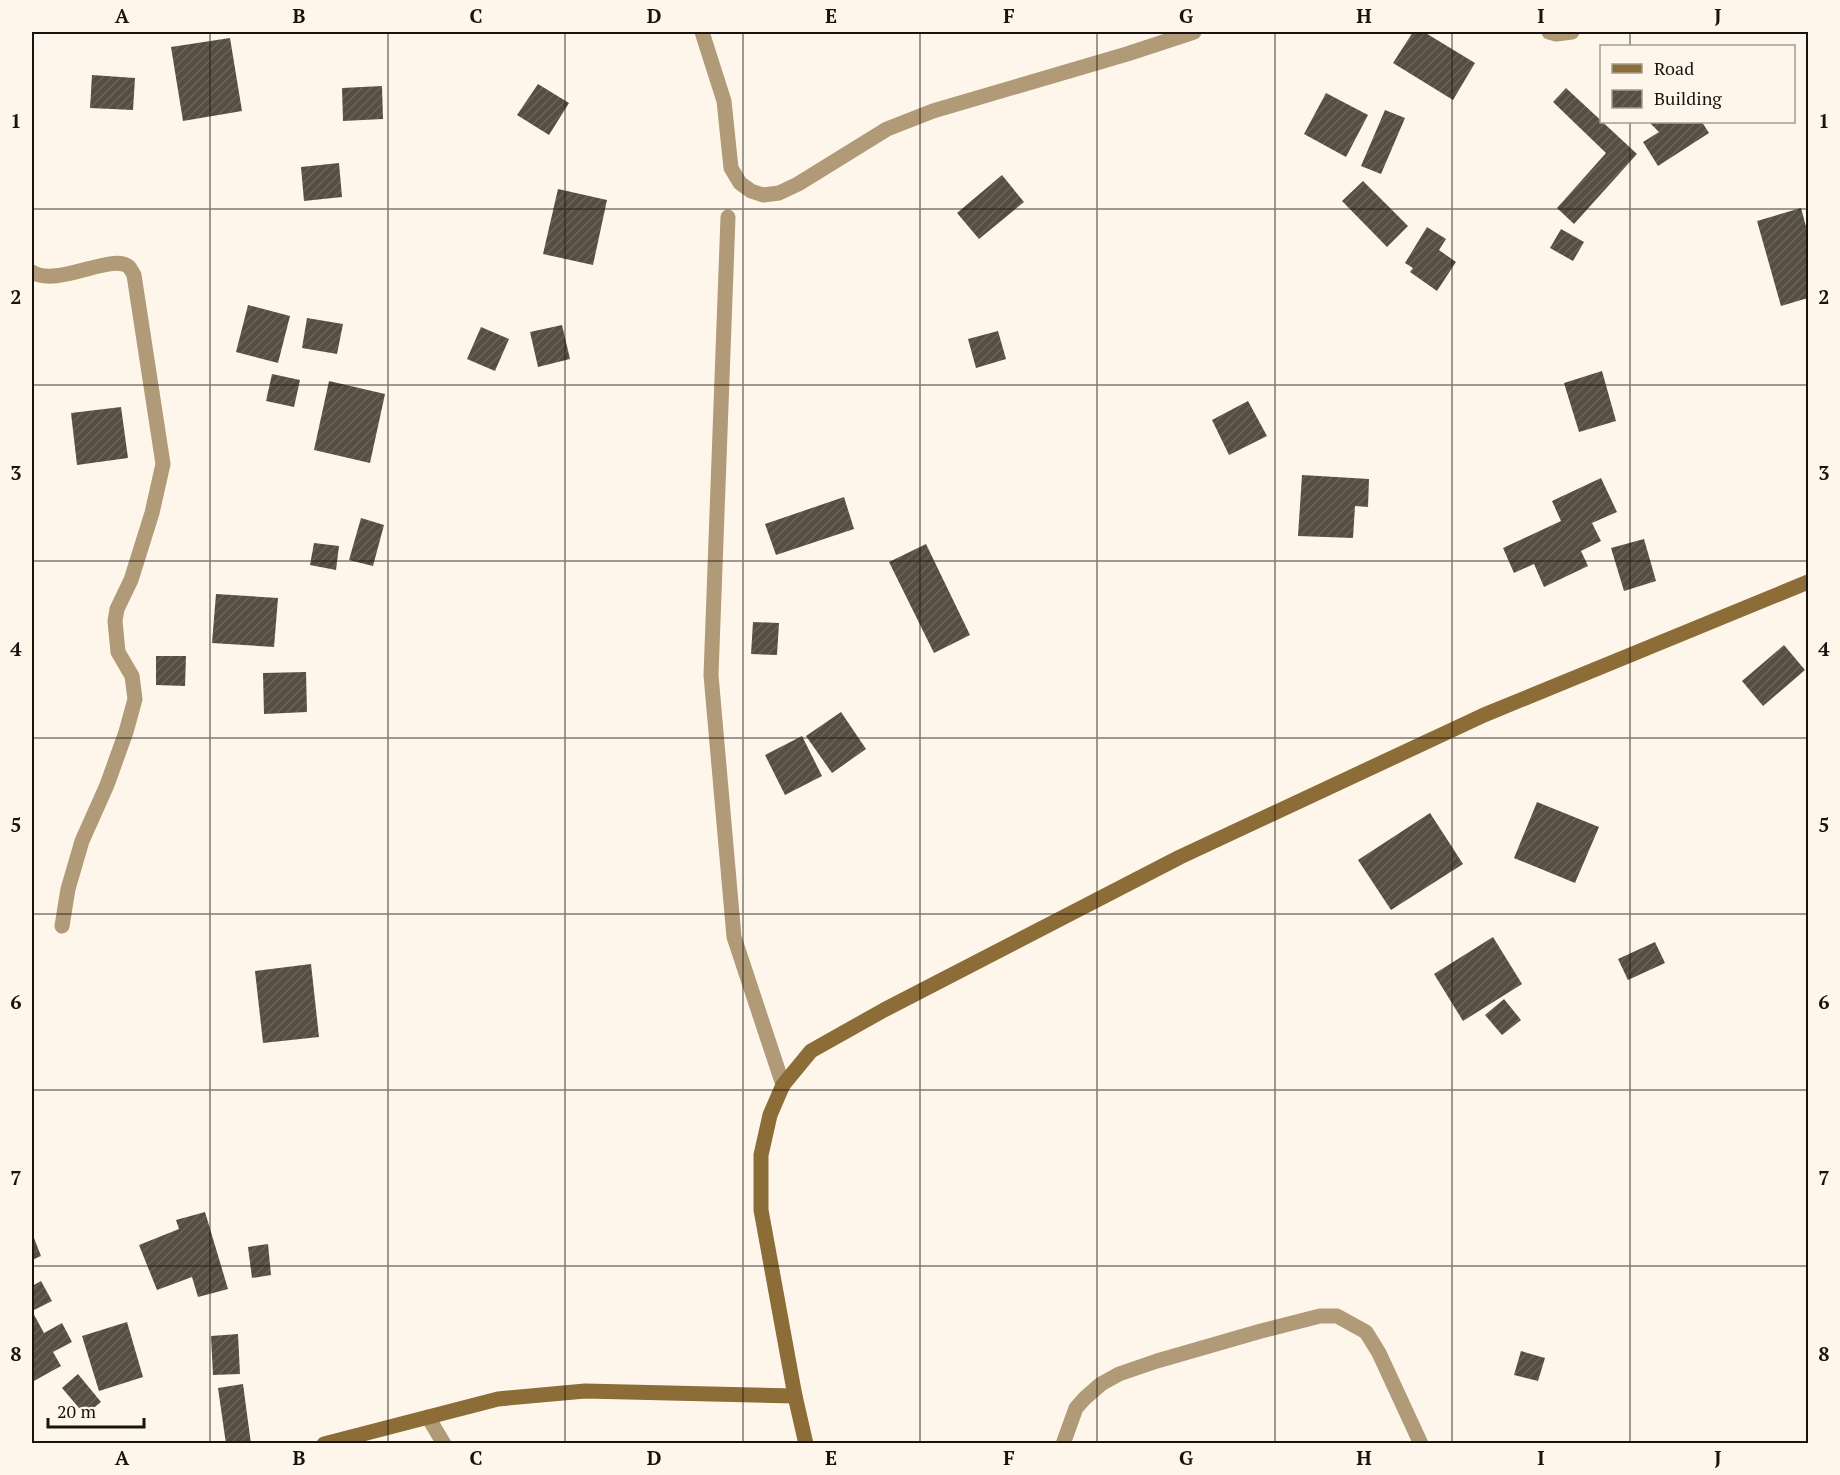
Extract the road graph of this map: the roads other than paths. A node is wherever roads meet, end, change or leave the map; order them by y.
1 (702, 32) edge
2 (1194, 32) edge
3 (1549, 32) edge
4 (1572, 32) edge
5 (728, 217) dead end
6 (32, 272) edge
7 (1809, 582) edge
8 (62, 926) dead end
9 (783, 1085) junction
10 (795, 1396) junction
11 (428, 1417) junction
12 (324, 1443) edge
13 (444, 1443) edge
14 (806, 1443) edge
15 (1063, 1443) edge
16 (1420, 1443) edge

1 - 2 street
3 - 4 street
5 - 9 street
6 - 8 street
7 - 9 street
9 - 10 street
10 - 11 street
10 - 14 street
11 - 12 street
11 - 13 street
15 - 16 street

